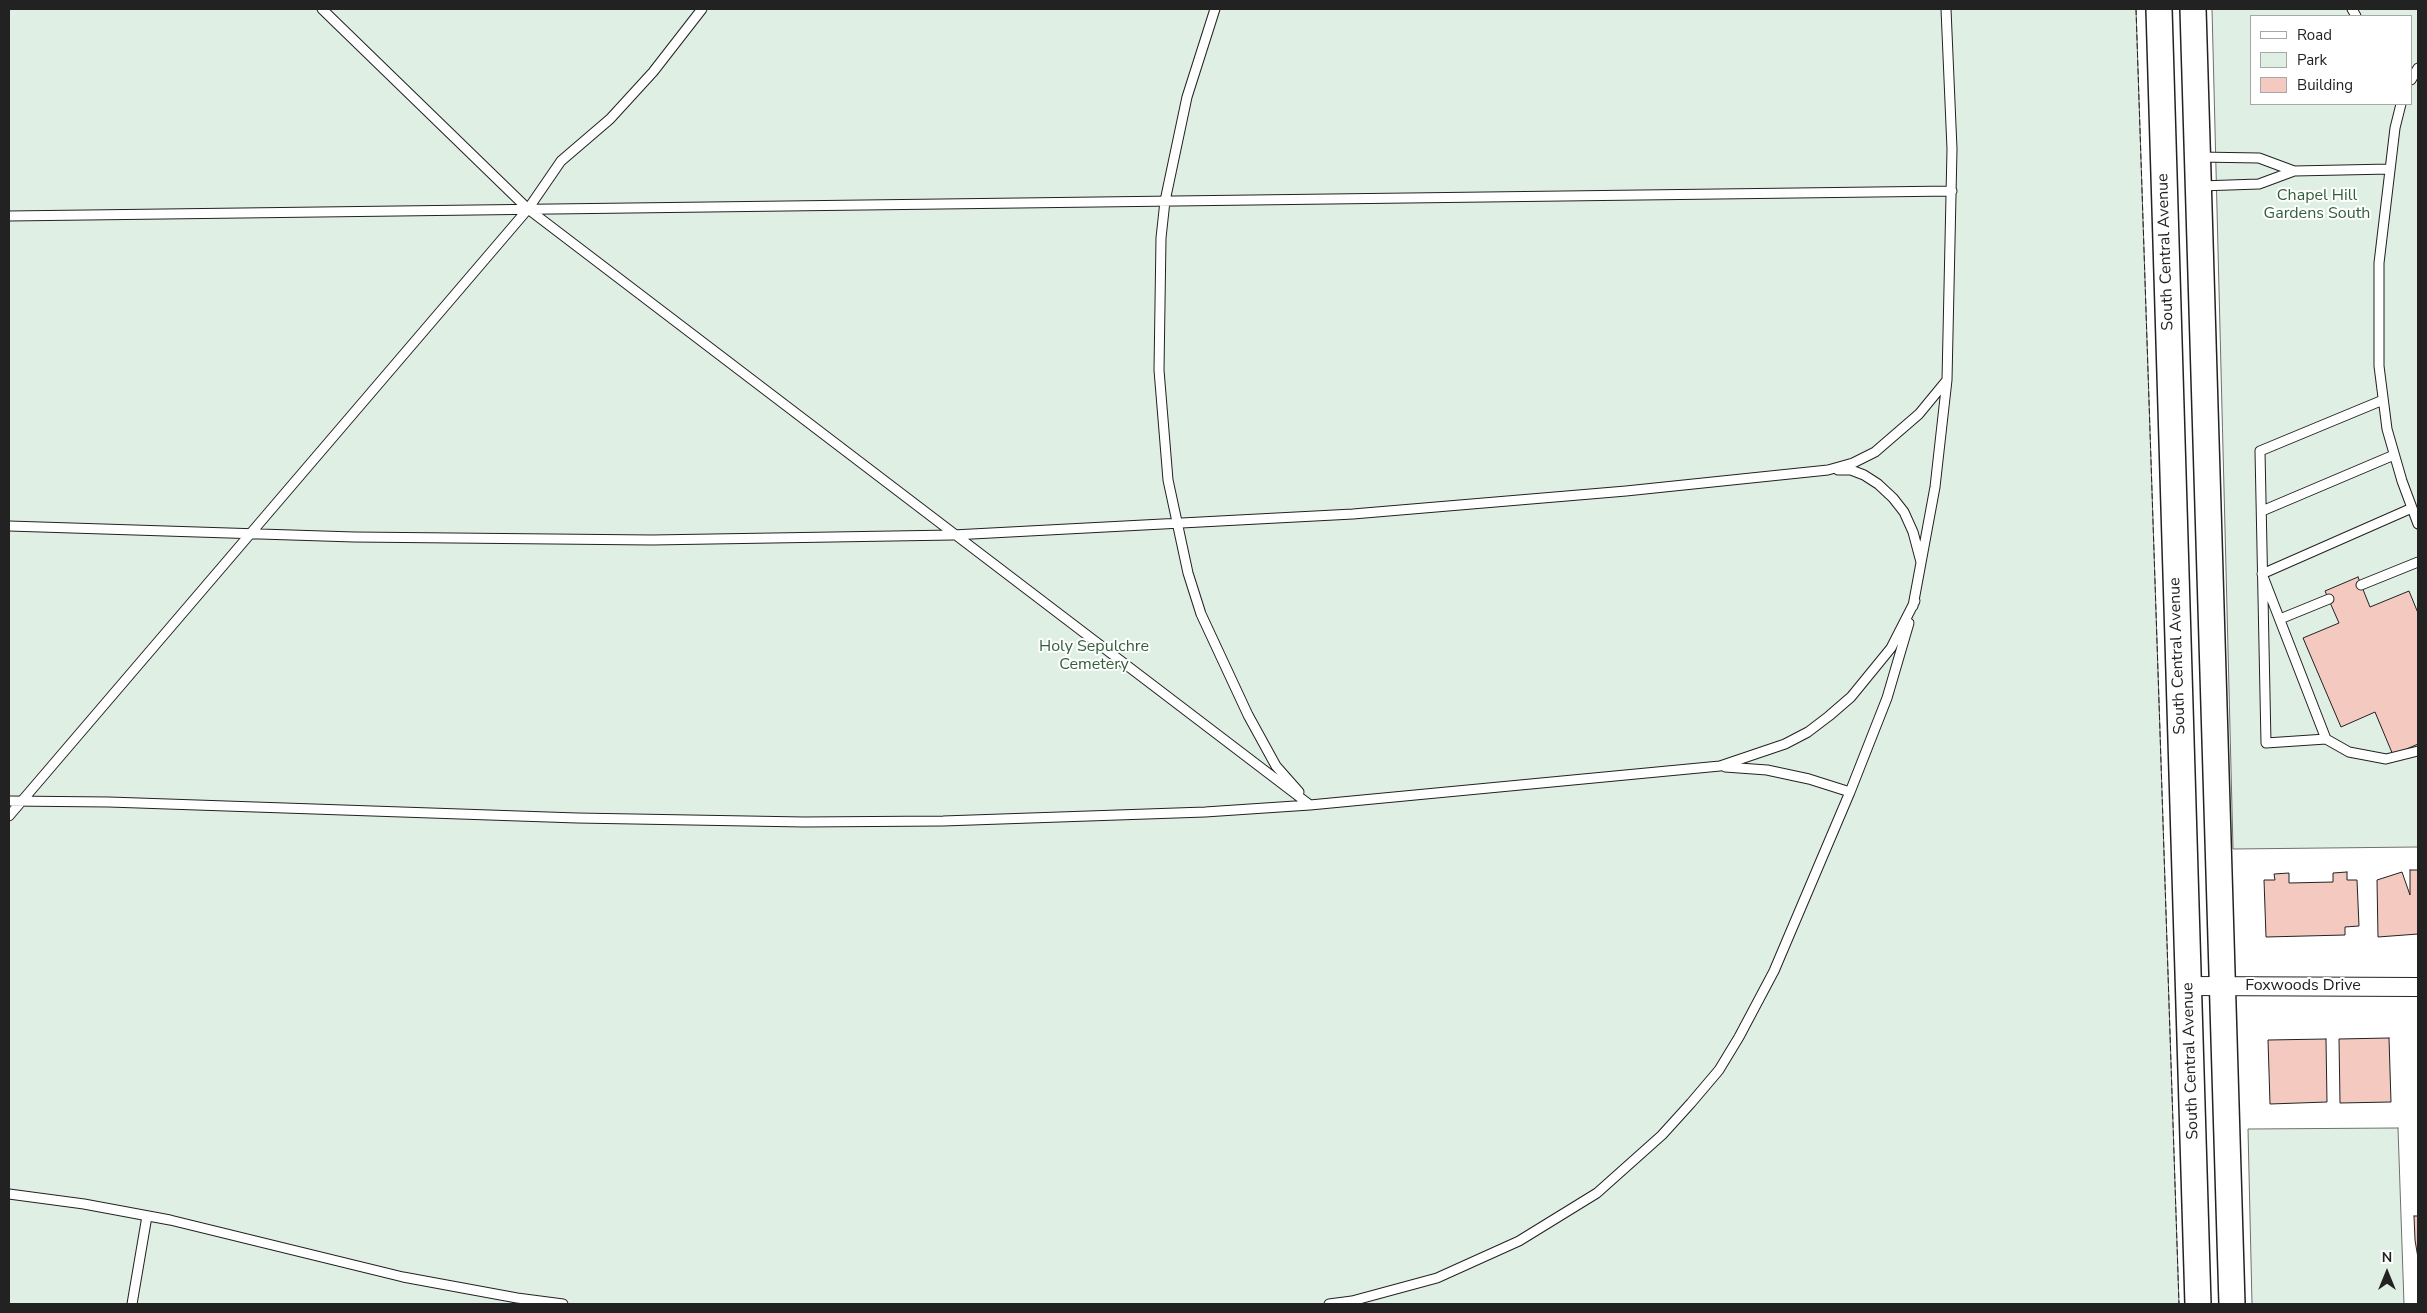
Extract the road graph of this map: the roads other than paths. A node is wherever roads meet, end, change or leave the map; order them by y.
1 (322, 9) edge
2 (702, 9) edge
3 (1215, 9) edge
4 (1946, 9) edge
5 (2159, 9) edge
6 (2194, 9) edge
7 (2401, 105) edge
8 (2198, 157) junction
9 (2390, 169) junction
10 (2294, 171) junction
11 (2199, 186) junction
12 (1952, 192) junction
13 (1165, 201) junction
14 (528, 210) junction
15 (9, 216) edge
16 (1946, 380) junction
17 (2383, 400) junction
18 (2394, 455) junction
19 (1828, 470) junction
20 (2412, 508) junction
21 (2262, 511) junction
22 (1177, 524) junction
23 (2418, 524) edge
24 (9, 526) edge
25 (252, 534) junction
26 (953, 535) junction
27 (2418, 562) edge
28 (1922, 568) junction
29 (2262, 574) junction
30 (2361, 586) dead end
31 (2328, 600) dead end
32 (1915, 601) junction
33 (2280, 619) junction
34 (2326, 739) junction
35 (2418, 751) edge
36 (1720, 766) junction
37 (1850, 792) junction
38 (9, 801) edge
39 (22, 801) junction
40 (1310, 805) junction
41 (9, 816) edge
42 (2188, 986) junction
43 (2223, 986) junction
44 (2418, 987) edge
45 (9, 1194) edge
46 (147, 1216) junction
47 (132, 1304) edge
48 (563, 1304) edge
49 (1329, 1304) edge
50 (2198, 1304) edge
51 (2232, 1304) edge

1 - 14 lane
2 - 14 lane
3 - 13 lane
4 - 12 lane
5 - 42 street, South Central Avenue
6 - 8 street, South Central Avenue
7 - 9 lane
8 - 10 lane
8 - 11 street, South Central Avenue
9 - 10 lane
9 - 17 lane
10 - 11 lane
11 - 43 street, South Central Avenue
12 - 13 lane
12 - 16 lane
13 - 14 lane
13 - 22 lane
14 - 15 lane
14 - 25 lane
14 - 26 lane
16 - 19 lane
16 - 28 lane
17 - 18 lane
17 - 21 lane
18 - 20 lane
18 - 21 lane
19 - 22 lane
19 - 28 lane
20 - 23 lane
20 - 29 lane
21 - 29 lane
22 - 26 lane
22 - 40 lane
24 - 25 lane
25 - 26 lane
25 - 39 lane
26 - 40 lane
27 - 30 lane
28 - 32 lane
29 - 33 lane
29 - 34 lane
31 - 33 lane
32 - 36 lane
32 - 37 lane
33 - 34 lane
34 - 35 lane
36 - 37 lane
36 - 40 lane
37 - 49 lane
38 - 39 lane
39 - 40 lane
39 - 41 lane
42 - 43 street, Foxwoods Drive
42 - 50 street, South Central Avenue
43 - 44 street, Foxwoods Drive
43 - 51 street, South Central Avenue
45 - 46 lane
46 - 47 lane
46 - 48 lane

